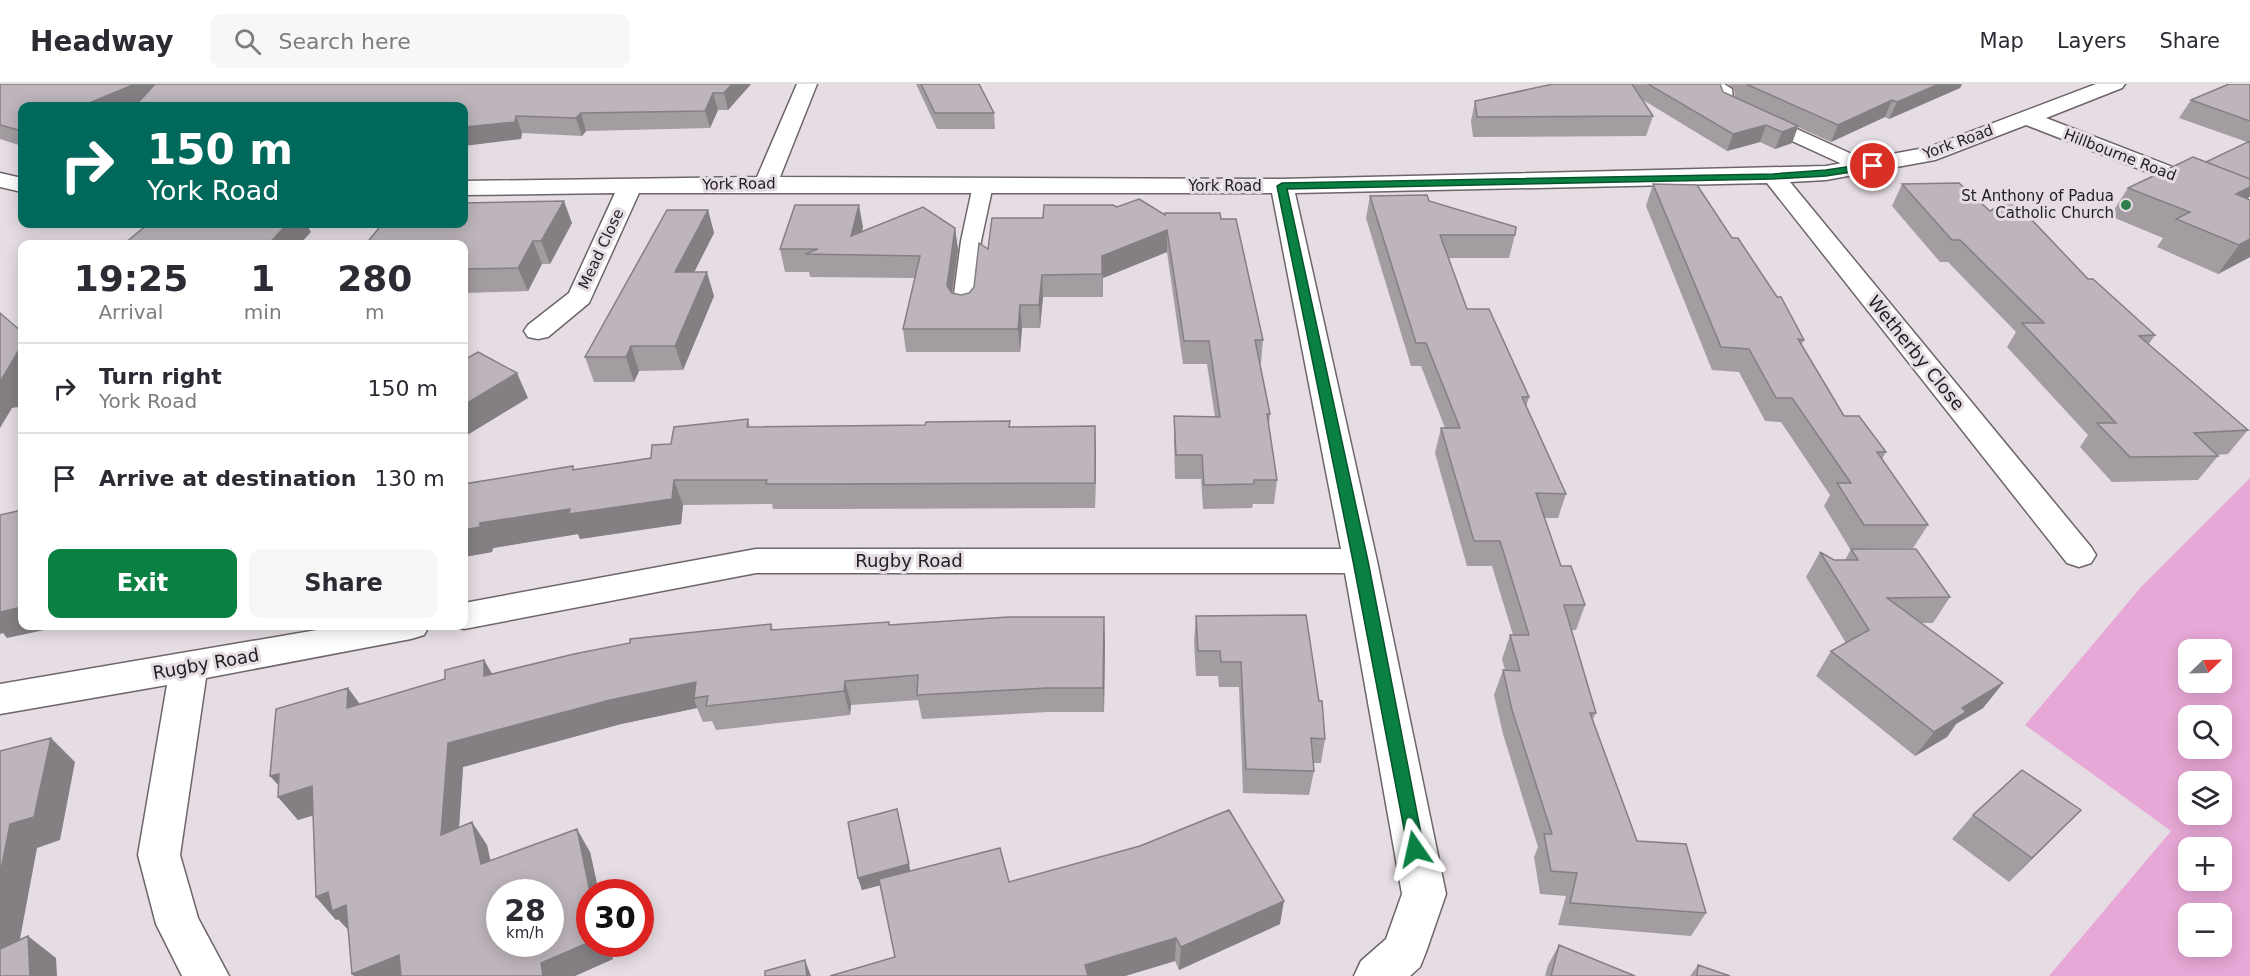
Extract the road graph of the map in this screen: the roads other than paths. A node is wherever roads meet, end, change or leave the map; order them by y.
1 (807, 84) edge
2 (2115, 84) edge
3 (1724, 89) edge
4 (2024, 117) junction
5 (1859, 168) junction
6 (1773, 176) junction
7 (0, 180) edge
8 (766, 183) junction
9 (18, 184) edge
10 (983, 185) junction
11 (630, 186) junction
12 (1282, 186) junction
13 (468, 188) edge
14 (2250, 205) edge
15 (963, 309) edge
16 (538, 331) dead end
17 (2079, 555) dead end
18 (1360, 561) junction
19 (468, 615) edge
20 (389, 630) edge
21 (189, 667) junction
22 (0, 699) edge
23 (206, 976) edge
24 (1377, 976) edge

1 - 8 street
2 - 4 street, York Road
3 - 5 lane
4 - 5 street, York Road
4 - 14 street, Hillbourne Road
5 - 6 street, York Road
6 - 12 street, York Road
6 - 17 street, Wetherby Close
7 - 9 street
8 - 10 street, York Road
8 - 11 street, York Road
10 - 12 street, York Road
10 - 15 lane
11 - 13 street, York Road
11 - 16 street, Mead Close
12 - 18 street
18 - 19 street, Rugby Road
18 - 24 street
20 - 21 street, Rugby Road
21 - 22 street, Rugby Road
21 - 23 street

